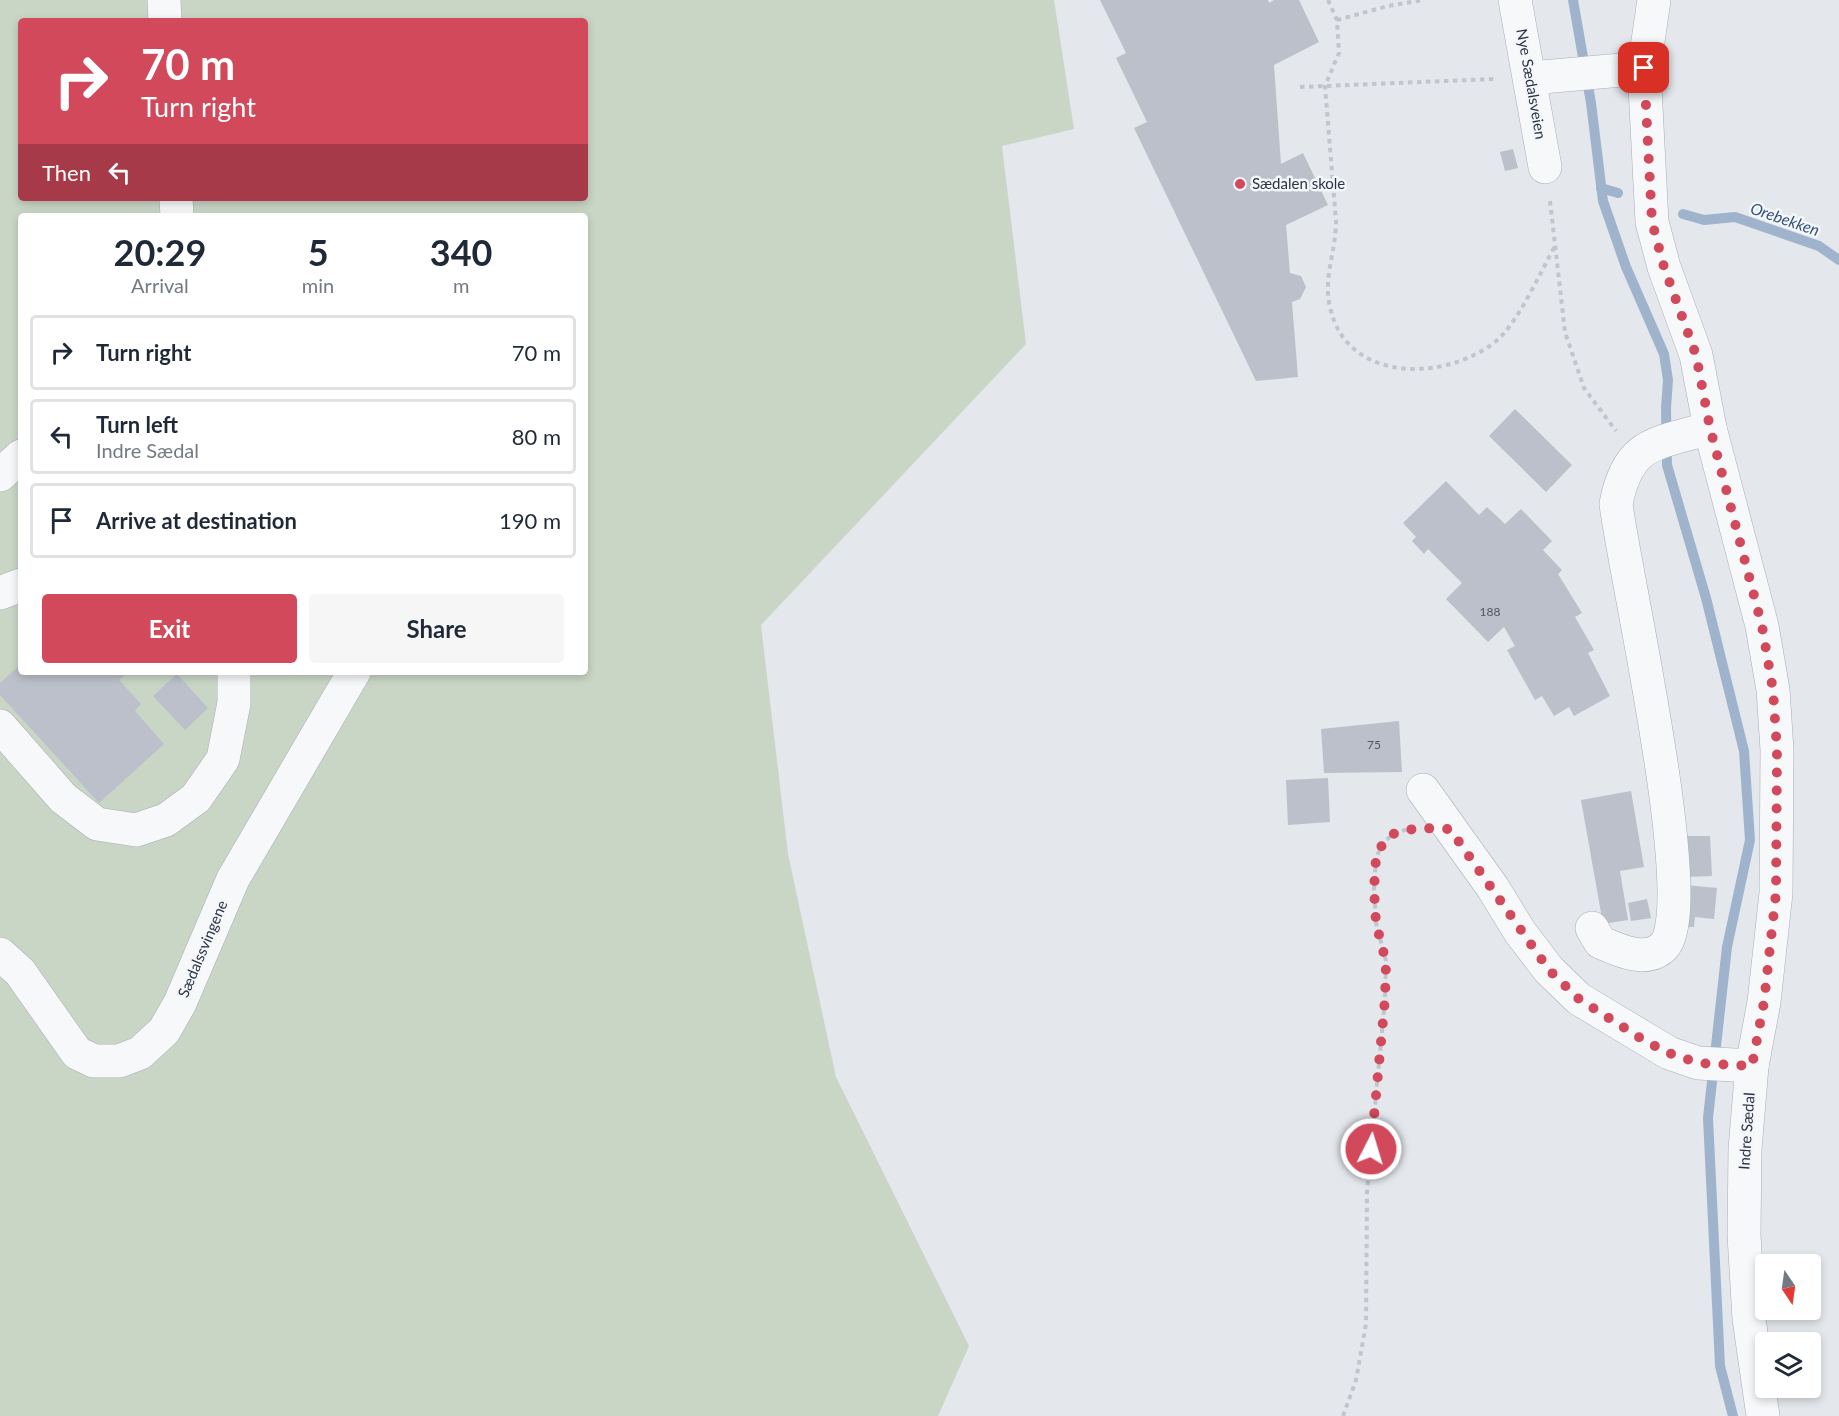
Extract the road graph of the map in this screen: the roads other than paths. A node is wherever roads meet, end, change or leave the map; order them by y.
1 (164, 0) edge
2 (1515, 0) edge
3 (1654, 0) edge
4 (165, 18) edge
5 (1644, 68) junction
6 (1531, 77) junction
7 (1545, 167) road end
8 (1710, 428) junction
9 (18, 459) edge
10 (0, 475) edge
11 (18, 586) edge
12 (0, 593) edge
13 (234, 675) edge
14 (352, 675) edge
15 (0, 726) edge
16 (1423, 790) dead end
17 (1592, 928) dead end
18 (0, 954) edge
19 (1725, 1064) junction
20 (1763, 1416) edge

1 - 4 street
2 - 6 street, Nye Sædalsveien
3 - 5 street, Indre Sædal
5 - 6 street
5 - 8 street, Indre Sædal
6 - 7 street, Nye Sædalsveien
8 - 17 street
8 - 19 street, Indre Sædal
9 - 10 street
11 - 12 street
13 - 15 street
14 - 18 street, Sædalssvingene
16 - 19 street
19 - 20 street, Indre Sædal

